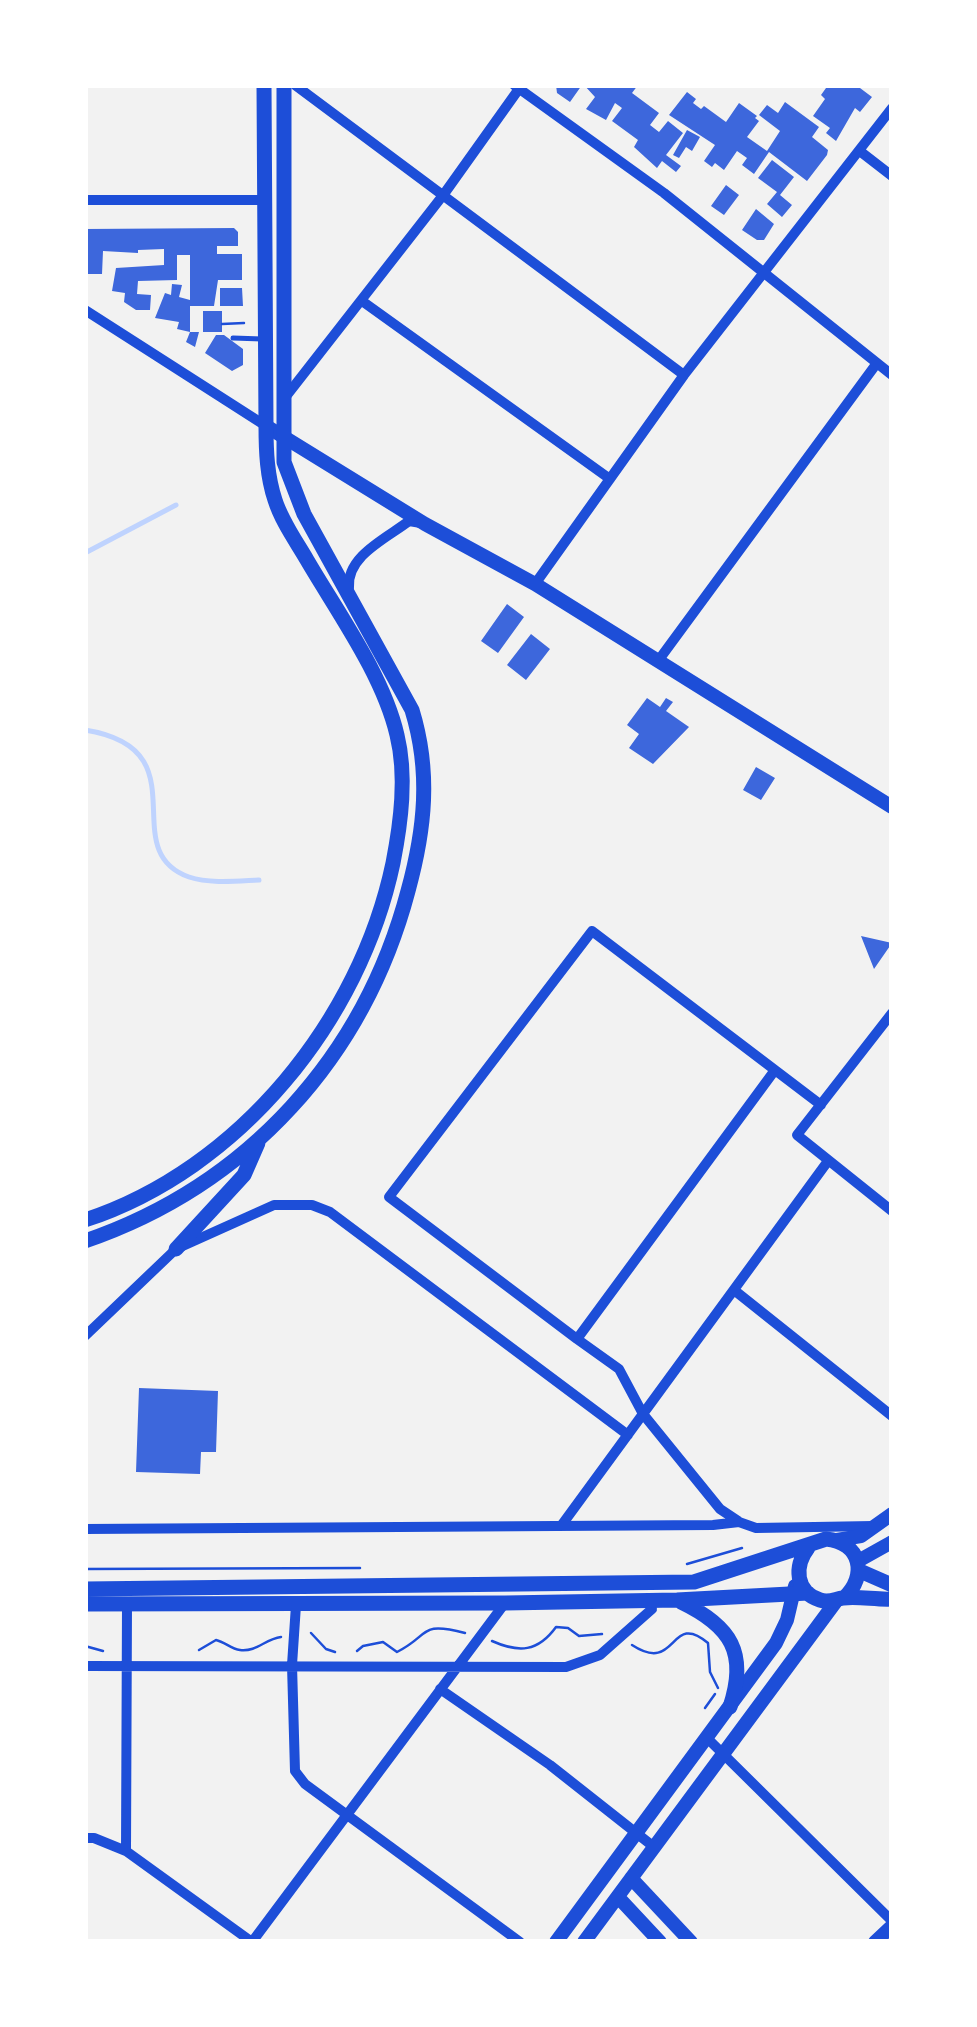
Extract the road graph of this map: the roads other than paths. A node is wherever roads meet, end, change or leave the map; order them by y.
1 (264, 85) edge
2 (284, 85) edge
3 (295, 85) edge
4 (518, 86) edge
5 (892, 108) edge
6 (861, 152) junction
7 (892, 176) edge
8 (444, 194) junction
9 (85, 200) edge
10 (264, 200) junction
11 (765, 274) junction
12 (362, 300) junction
13 (85, 310) edge
14 (233, 338) dead end
15 (266, 339) junction
16 (876, 363) junction
17 (684, 375) junction
18 (892, 375) edge
19 (283, 400) junction
20 (266, 426) junction
21 (282, 435) junction
22 (610, 479) junction
23 (425, 524) junction
24 (536, 584) junction
25 (350, 594) junction
26 (658, 662) junction
27 (892, 806) edge
28 (892, 1013) edge
29 (775, 1070) junction
30 (821, 1106) junction
31 (261, 1137) junction
32 (828, 1161) junction
33 (892, 1211) edge
34 (85, 1220) edge
35 (85, 1242) edge
36 (176, 1250) junction
37 (734, 1290) junction
38 (85, 1336) edge
39 (577, 1339) junction
40 (643, 1414) junction
41 (892, 1416) edge
42 (628, 1435) junction
43 (892, 1514) edge
44 (739, 1522) junction
45 (561, 1526) junction
46 (880, 1526) junction
47 (797, 1528) junction
48 (85, 1529) edge
49 (832, 1540) junction
50 (892, 1542) edge
51 (808, 1548) junction
52 (859, 1566) junction
53 (892, 1585) edge
54 (85, 1589) edge
55 (801, 1595) junction
56 (840, 1599) junction
57 (892, 1599) edge
58 (650, 1600) junction
59 (677, 1600) junction
60 (506, 1603) junction
61 (85, 1604) edge
62 (126, 1604) junction
63 (296, 1605) junction
64 (292, 1665) junction
65 (85, 1666) edge
66 (126, 1666) junction
67 (457, 1666) junction
68 (440, 1689) junction
69 (730, 1707) junction
70 (707, 1738) junction
71 (726, 1754) junction
72 (348, 1814) junction
73 (635, 1834) junction
74 (85, 1838) edge
75 (654, 1847) junction
76 (126, 1850) junction
77 (631, 1878) junction
78 (618, 1897) junction
79 (892, 1924) edge
80 (252, 1942) edge
81 (520, 1942) edge
82 (556, 1942) edge
83 (584, 1942) edge
84 (660, 1942) edge
85 (691, 1942) edge
86 (874, 1942) edge

1 - 10 main road
2 - 19 main road
3 - 8 street
4 - 8 street
4 - 11 street
5 - 6 street
6 - 7 street
6 - 11 street
8 - 12 street
8 - 17 street
9 - 10 street
10 - 15 main road
11 - 16 street
11 - 17 street
12 - 19 street
12 - 22 street
13 - 20 street
14 - 15 lane
15 - 20 main road
16 - 18 street
16 - 26 street
17 - 22 street
19 - 21 main road
20 - 21 street
20 - 34 main road
21 - 23 street
21 - 25 main road
22 - 24 street
23 - 24 street
23 - 25 street
24 - 26 street
25 - 31 main road
26 - 27 street
28 - 30 street
29 - 30 street
29 - 39 street
29 - 39 street
30 - 32 street
31 - 35 main road
31 - 36 main road
32 - 33 street
32 - 37 street
36 - 38 street
36 - 42 street
37 - 40 street
37 - 41 street
39 - 40 street
40 - 42 street
40 - 44 street
42 - 45 street
43 - 46 street
44 - 45 street
44 - 47 street
45 - 48 street
46 - 47 street
46 - 49 street
47 - 49 street
49 - 51 main road
49 - 52 main road
50 - 52 street
51 - 54 main road
51 - 55 main road
52 - 53 main road
52 - 56 main road
55 - 56 main road
55 - 59 main road
55 - 69 street
56 - 57 main road
56 - 71 street
58 - 59 main road
58 - 60 main road
58 - 67 street
59 - 69 main road
60 - 63 main road
60 - 67 street
61 - 62 main road
62 - 63 main road
62 - 66 street
63 - 64 street
64 - 66 street
64 - 67 street
64 - 72 street
65 - 66 street
66 - 76 street
67 - 68 street
68 - 72 street
68 - 73 street
69 - 70 street
70 - 71 street
70 - 73 street
71 - 75 street
71 - 79 street
72 - 80 street
72 - 81 street
73 - 75 street
73 - 82 street
74 - 76 street
75 - 77 street
76 - 80 street
77 - 78 street
77 - 85 street
78 - 83 street
78 - 84 street
79 - 86 street

